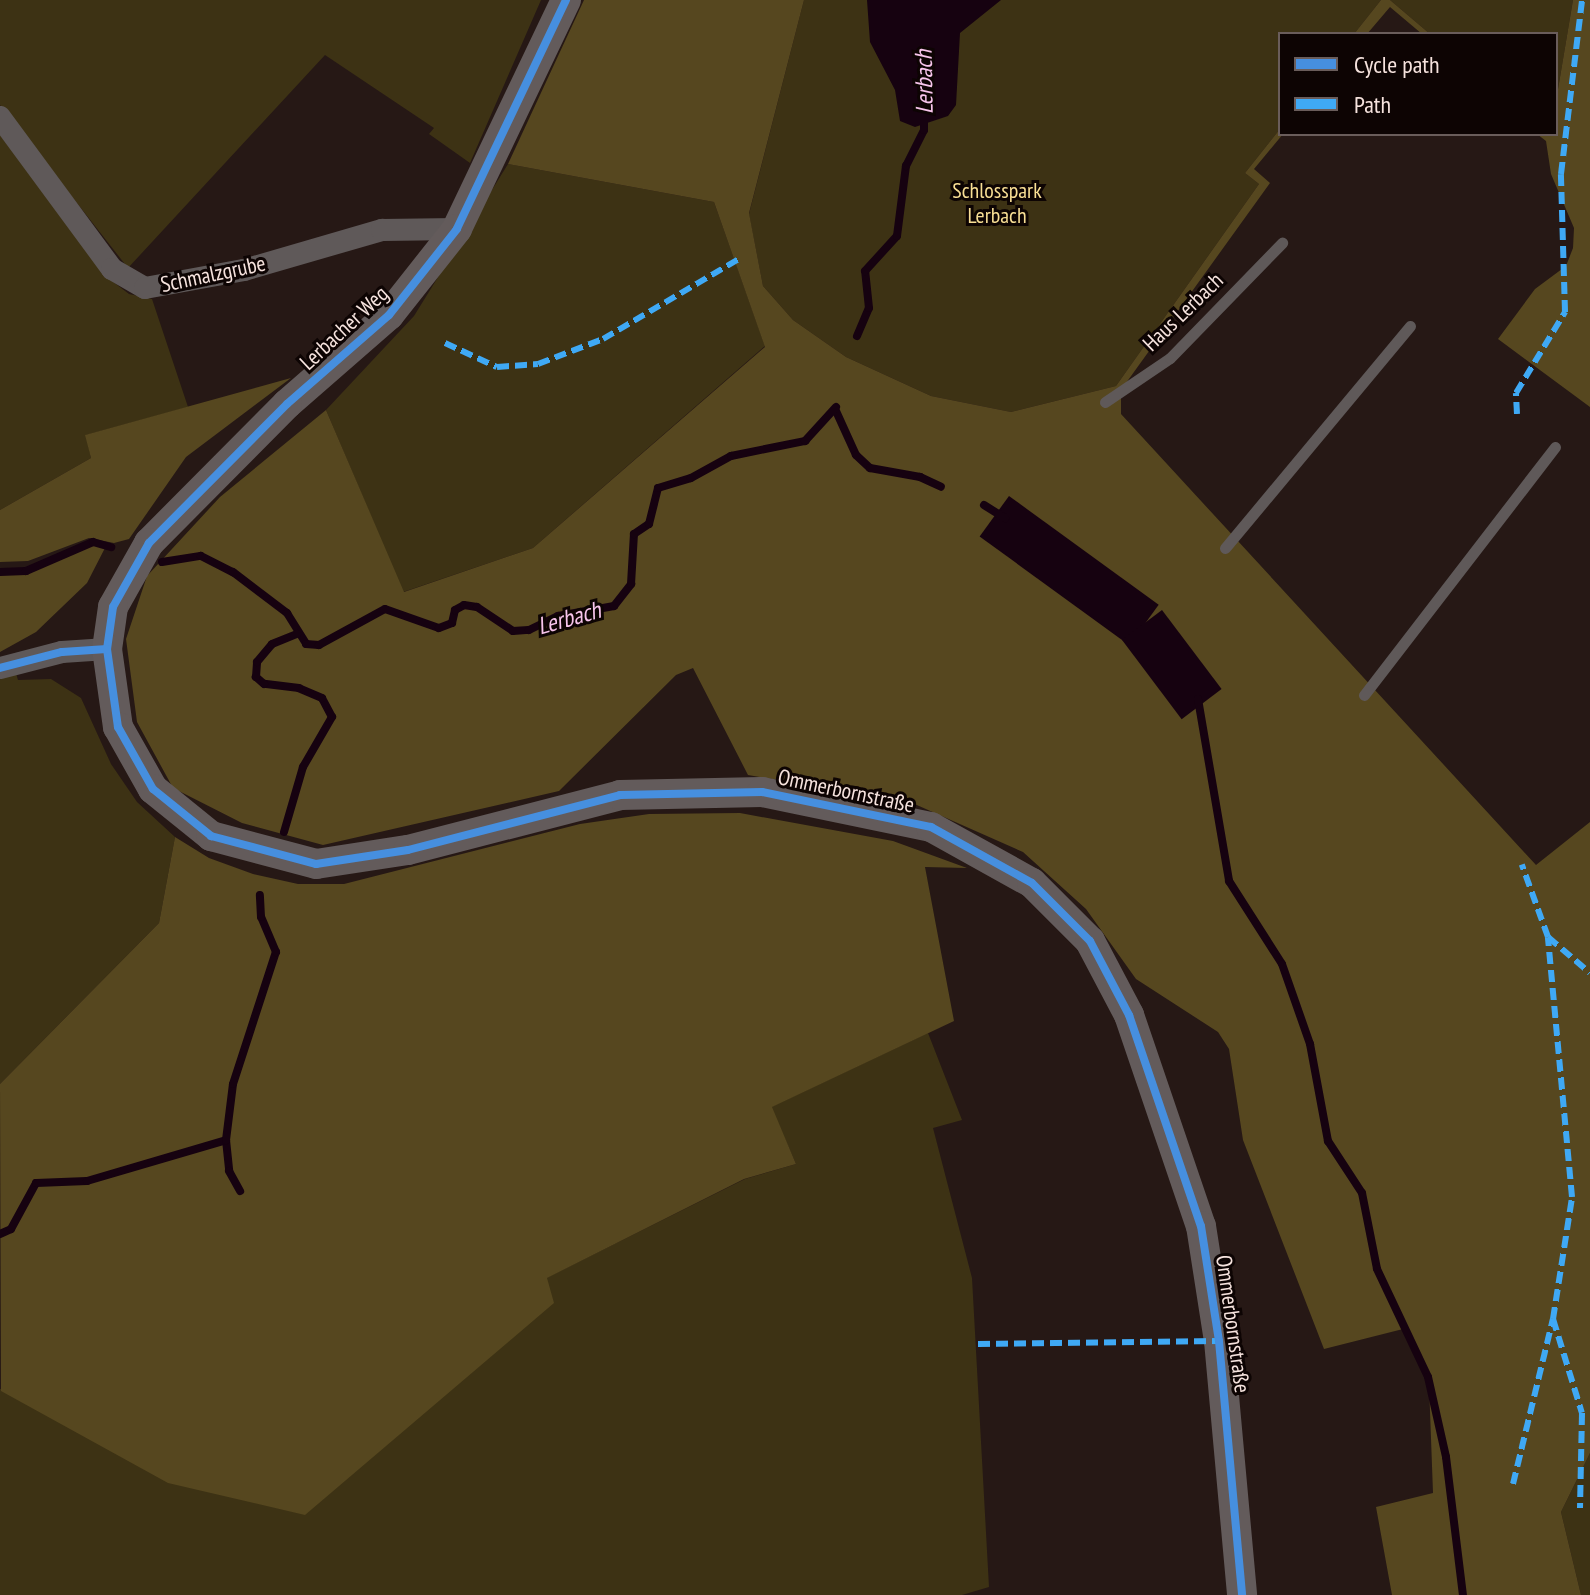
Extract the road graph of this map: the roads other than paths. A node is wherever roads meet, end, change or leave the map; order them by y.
1 (566, 0) edge
2 (0, 117) edge
3 (457, 229) junction
4 (1282, 243) dead end
5 (1410, 326) dead end
6 (1105, 402) dead end
7 (1555, 447) dead end
8 (1225, 548) dead end
9 (107, 649) junction
10 (0, 668) edge
11 (1364, 695) dead end
12 (1242, 1595) edge

1 - 3 street, Lerbacher Weg
2 - 3 street, Schmalzgrube
3 - 9 street, Lerbacher Weg
4 - 6 lane, Haus Lerbach
5 - 8 lane
7 - 11 lane
9 - 10 street
9 - 12 street, Ommerbornstraße

